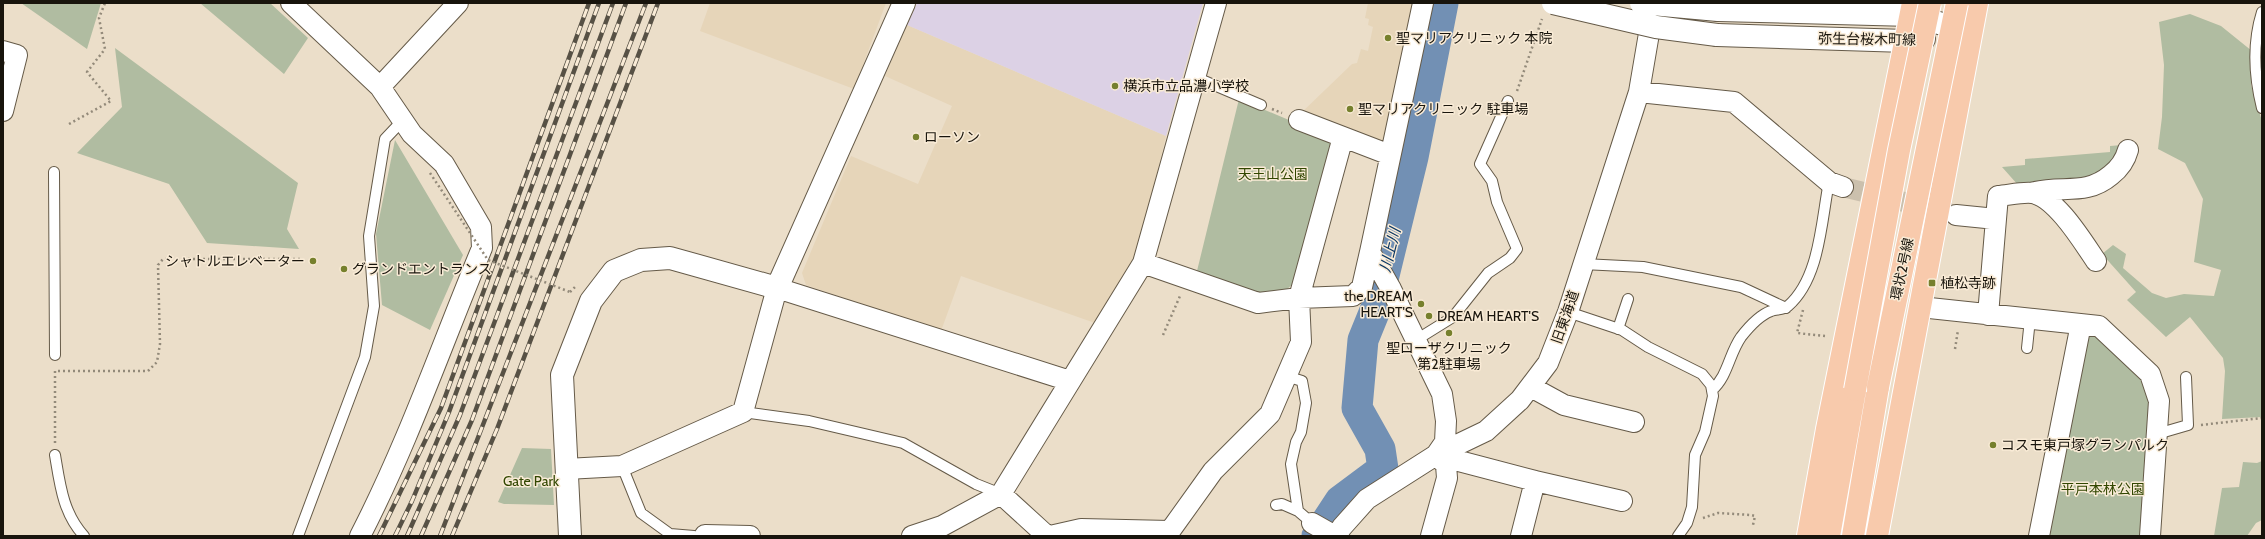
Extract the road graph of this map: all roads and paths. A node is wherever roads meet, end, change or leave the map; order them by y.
1 (105, 3) edge
2 (291, 3) edge
3 (458, 3) edge
4 (904, 3) edge
5 (1216, 3) edge
6 (1423, 3) edge
7 (1566, 3) edge
8 (1930, 3) edge
9 (1957, 3) edge
10 (1977, 3) edge
11 (1649, 9) edge
12 (1912, 9) edge
13 (1548, 10) edge
14 (2262, 12) edge
15 (1971, 32) junction
16 (1906, 41) junction
17 (3, 51) edge
18 (1195, 77) junction
19 (380, 87) junction
20 (1639, 92) junction
21 (1508, 101) joint
22 (1261, 104) joint
23 (2262, 108) edge
24 (3, 111) edge
25 (403, 120) junction
26 (1300, 120) joint
27 (69, 124) dead end
28 (1343, 138) junction
29 (2128, 150) dead end
30 (1390, 155) junction
31 (54, 172) dead end
32 (430, 173) dead end
33 (1836, 185) joint
34 (2031, 193) junction
35 (1956, 215) tunnel mouth
36 (1996, 219) junction
37 (1372, 256) junction
38 (168, 259) dead end
39 (183, 259) dead end
40 (302, 259) dead end
41 (2096, 261) dead end
42 (1143, 263) junction
43 (1583, 264) junction
44 (1188, 279) junction
45 (778, 288) junction
46 (570, 292) dead end
47 (1299, 298) junction
48 (1628, 299) dead end
49 (1804, 307) dead end
50 (1920, 307) junction
51 (1786, 308) junction
52 (1568, 312) junction
53 (1988, 315) junction
54 (2030, 319) junction
55 (2081, 324) junction
56 (1618, 329) junction
57 (1163, 335) dead end
58 (1825, 336) dead end
59 (1416, 340) junction
60 (2027, 348) dead end
61 (55, 355) dead end
62 (1286, 376) junction
63 (2186, 377) dead end
64 (1070, 382) junction
65 (1531, 387) junction
66 (1712, 390) junction
67 (744, 412) junction
68 (2262, 418) edge
69 (1634, 422) dead end
70 (2188, 425) junction
71 (2157, 434) junction
72 (55, 455) joint
73 (1436, 455) junction
74 (622, 466) junction
75 (566, 469) junction
76 (1535, 481) junction
77 (1001, 494) junction
78 (1622, 501) dead end
79 (1276, 505) dead end
80 (1688, 517) junction
81 (1753, 525) dead end
82 (1317, 528) edge
83 (1170, 534) edge
84 (84, 536) edge
85 (298, 536) edge
86 (360, 536) edge
87 (570, 536) edge
88 (701, 536) edge
89 (750, 536) edge
90 (912, 536) edge
91 (1047, 536) edge
92 (1050, 536) edge
93 (1431, 536) edge
94 (1521, 536) edge
95 (1678, 536) edge
96 (1808, 536) edge
97 (1829, 536) edge
98 (1853, 536) edge
99 (1877, 536) edge
100 (2039, 536) edge
101 (2150, 536) edge

1 - 27 path
2 - 19 street
3 - 19 street
4 - 45 street
5 - 18 street
6 - 30 street
7 - 11 street
8 - 97 main road, 環状2号線, bridge
9 - 98 main road, 環状2号線, bridge
10 - 15 main road
11 - 12 street, 弥生台桜木町線, bridge
11 - 20 street, 旧東海道
12 - 15 street, 弥生台桜木町線
12 - 16 main road
13 - 16 street, 弥生台桜木町線, bridge
13 - 21 path
14 - 23 lane
15 - 16 street, 弥生台桜木町線
15 - 50 main road
16 - 96 main road
17 - 24 street
18 - 22 lane
18 - 42 street
19 - 25 street
20 - 33 street
20 - 43 street, 旧東海道
21 - 59 lane
22 - 26 path
25 - 85 lane
25 - 86 street
26 - 28 street
28 - 30 street
28 - 47 street
29 - 34 street
30 - 37 street
31 - 61 lane
32 - 46 path, bridge
33 - 51 lane
34 - 36 street
34 - 41 street
35 - 36 street
36 - 53 street
37 - 47 street
37 - 59 street
38 - 72 path
39 - 40 path
42 - 44 street
42 - 64 street
43 - 51 lane
43 - 52 street, 旧東海道
44 - 47 street
44 - 57 path
45 - 64 street
45 - 67 street
45 - 75 street
47 - 62 street
48 - 56 lane
49 - 58 path
50 - 53 street
50 - 99 main road
51 - 66 lane
52 - 56 lane
52 - 65 street, 旧東海道
53 - 54 street
54 - 55 street
54 - 60 lane
55 - 71 street
55 - 100 street
56 - 66 lane
59 - 73 street
62 - 82 lane
62 - 83 street
63 - 70 lane
64 - 77 street
65 - 69 street
65 - 73 street, 旧東海道
66 - 80 lane
67 - 74 street
67 - 77 lane
68 - 70 path
70 - 71 lane
71 - 101 street
72 - 84 lane
73 - 76 street
73 - 82 street, 旧東海道
73 - 93 street
74 - 75 street
74 - 88 lane
75 - 87 street
76 - 78 street
76 - 94 street
77 - 90 street
77 - 91 street
79 - 82 lane
80 - 81 path
80 - 95 lane
83 - 92 street
88 - 89 street

